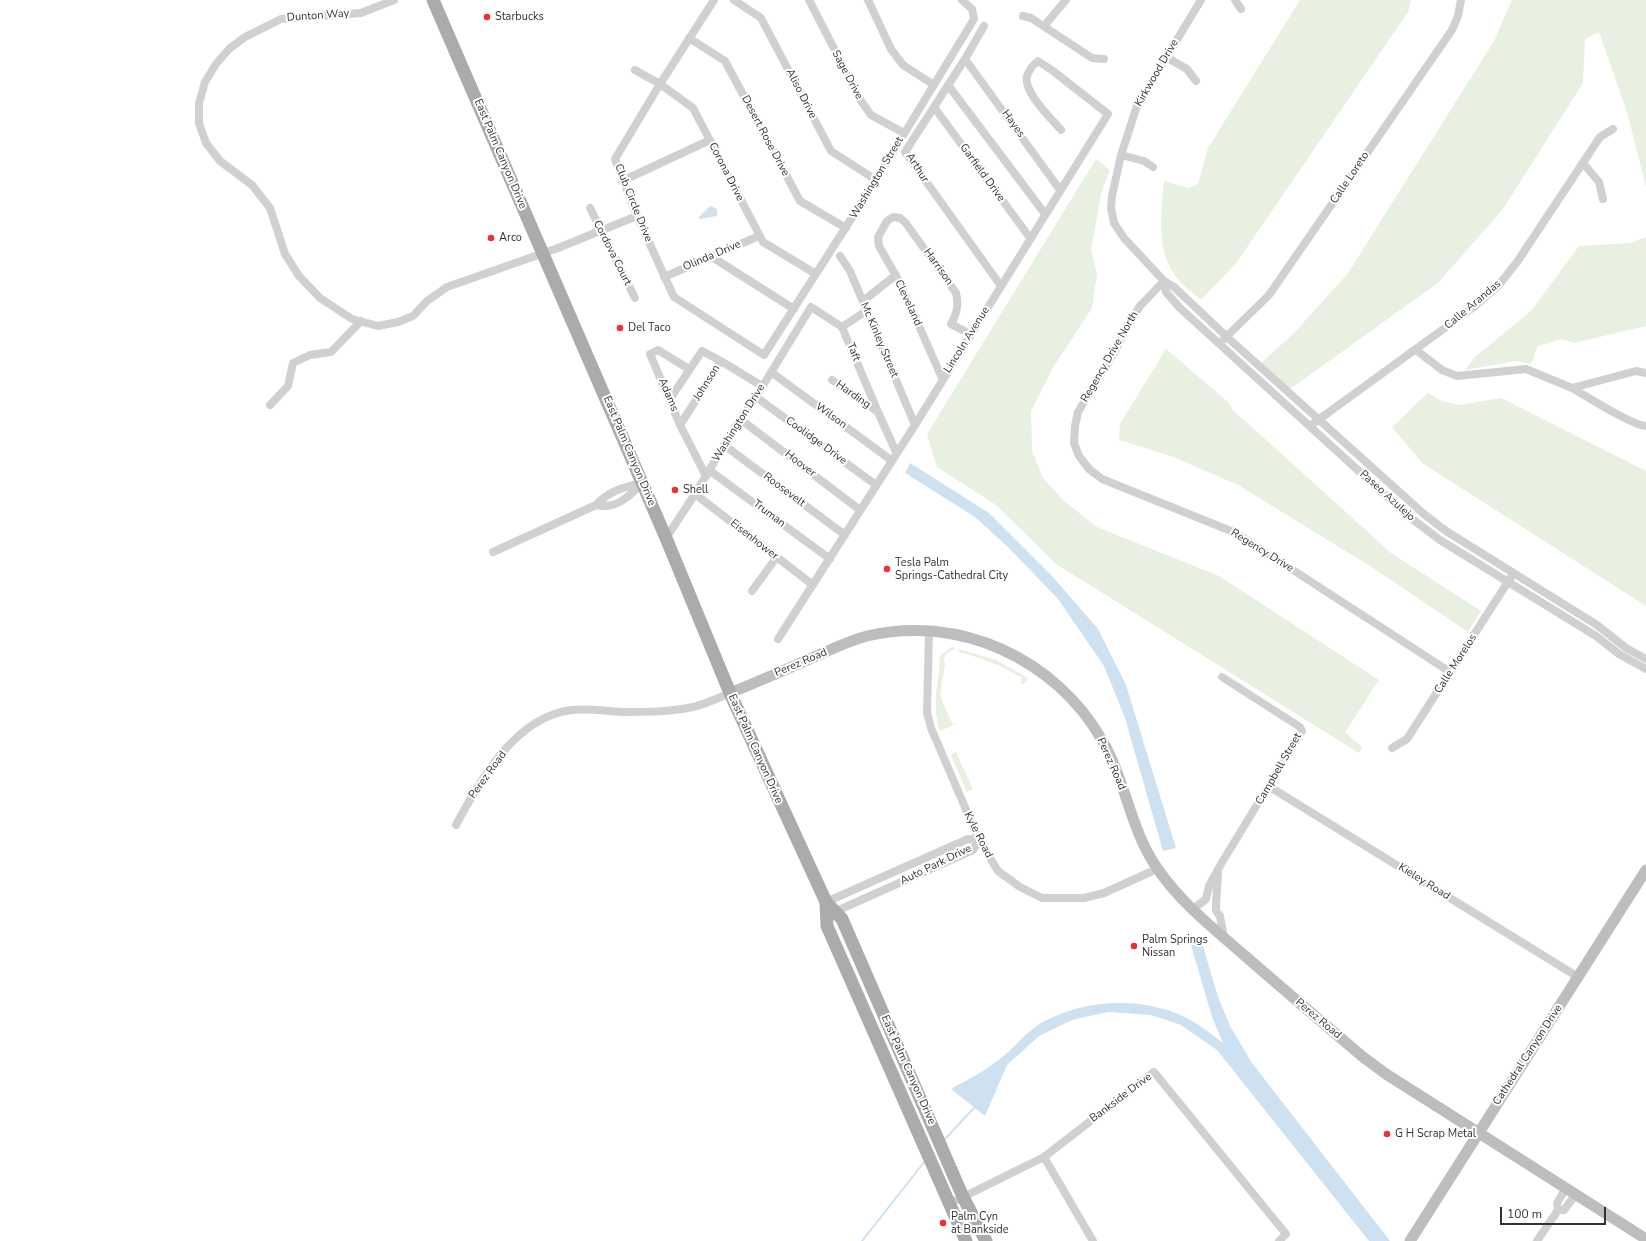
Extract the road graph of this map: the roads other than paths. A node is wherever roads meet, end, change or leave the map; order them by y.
1 (394, 0) edge
2 (433, 0) edge
3 (714, 0) edge
4 (734, 0) edge
5 (808, 0) edge
6 (868, 0) edge
7 (962, 0) edge
8 (1066, 0) edge
9 (1201, 0) edge
10 (1235, 0) edge
11 (1461, 0) edge
12 (1242, 9) dead end
13 (1023, 16) dead end
14 (984, 26) dead end
15 (1044, 26) junction
16 (689, 38) junction
17 (1166, 57) junction
18 (965, 59) junction
19 (1104, 59) dead end
20 (635, 70) dead end
21 (1196, 81) dead end
22 (660, 84) junction
23 (934, 85) junction
24 (948, 85) junction
25 (934, 107) junction
26 (1613, 129) dead end
27 (1061, 130) dead end
28 (904, 134) junction
29 (710, 140) junction
30 (1121, 155) junction
31 (1583, 163) junction
32 (1154, 167) dead end
33 (876, 180) junction
34 (622, 181) junction
35 (1060, 190) junction
36 (1112, 196) joint
37 (1603, 199) dead end
38 (590, 208) dead end
39 (1045, 214) junction
40 (637, 216) junction
41 (846, 228) junction
42 (882, 228) joint
43 (600, 231) junction
44 (759, 236) junction
45 (1030, 238) junction
46 (543, 254) junction
47 (840, 256) dead end
48 (712, 257) junction
49 (816, 274) junction
50 (896, 275) junction
51 (664, 276) junction
52 (1164, 281) junction
53 (1001, 286) junction
54 (635, 298) dead end
55 (863, 301) junction
56 (794, 309) junction
57 (866, 311) junction
58 (361, 321) junction
59 (842, 328) junction
60 (970, 334) junction
61 (1226, 337) junction
62 (1220, 344) junction
63 (1416, 350) junction
64 (764, 356) joint
65 (721, 361) junction
66 (689, 369) junction
67 (771, 372) junction
68 (1646, 373) edge
69 (942, 378) junction
70 (832, 380) dead end
71 (762, 386) junction
72 (1572, 388) junction
73 (756, 397) junction
74 (670, 399) junction
75 (270, 405) dead end
76 (878, 412) junction
77 (740, 419) junction
78 (1318, 420) junction
79 (680, 425) junction
80 (915, 425) junction
81 (1310, 426) junction
82 (1646, 426) edge
83 (1074, 443) joint
84 (724, 445) junction
85 (896, 452) junction
86 (891, 460) junction
87 (707, 473) junction
88 (642, 483) junction
89 (876, 485) junction
90 (695, 494) junction
91 (596, 505) junction
92 (860, 510) junction
93 (845, 535) junction
94 (666, 538) junction
95 (493, 552) dead end
96 (776, 558) junction
97 (830, 558) junction
98 (1513, 573) junction
99 (1508, 582) junction
100 (813, 586) junction
101 (752, 591) dead end
102 (929, 632) junction
103 (778, 640) dead end
104 (1646, 659) edge
105 (1646, 669) edge
106 (1450, 672) junction
107 (1222, 677) dead end
108 (730, 693) junction
109 (1392, 748) dead end
110 (1270, 787) junction
111 (456, 825) dead end
112 (979, 840) junction
113 (1157, 869) junction
114 (1218, 870) junction
115 (1646, 870) edge
116 (826, 902) junction
117 (1192, 910) junction
118 (830, 913) junction
119 (1224, 938) junction
120 (1578, 978) junction
121 (1478, 1133) junction
122 (1044, 1157) junction
123 (1566, 1188) junction
124 (1576, 1194) junction
125 (963, 1197) junction
126 (949, 1204) junction
127 (1558, 1210) junction
128 (1646, 1239) edge
129 (966, 1241) edge
130 (986, 1241) edge
131 (1093, 1241) edge
132 (1279, 1241) edge
133 (1410, 1241) edge
134 (1537, 1241) edge

1 - 58 street, Dunton Way
2 - 46 main road, East Palm Canyon Drive
3 - 16 street, Club Circle Drive
4 - 33 street, Aliso Drive
5 - 28 street, Sage Drive
6 - 23 street
7 - 23 street, Washington Street
8 - 15 street
9 - 17 street, Kirkwood Drive
10 - 12 street
11 - 61 street, Calle Loreto
13 - 15 street
14 - 18 street, Arthur
15 - 19 street
16 - 22 street, Club Circle Drive
16 - 41 street, Desert Rose Drive
17 - 21 street
17 - 30 street, Kirkwood Drive
18 - 24 street, Arthur
18 - 35 street, Hayes
20 - 22 street, Corona Drive
22 - 29 street, Corona Drive
22 - 34 street, Club Circle Drive
23 - 28 street, Washington Street
24 - 25 street, Arthur
24 - 39 street
25 - 45 street, Garfield Drive
25 - 53 street, Arthur
26 - 31 street, Calle Arandas
27 - 35 street, Lincoln Avenue
28 - 33 street, Washington Street
29 - 34 street
29 - 44 street, Corona Drive
30 - 32 street
30 - 36 street, Kirkwood Drive
31 - 37 street
31 - 63 street, Calle Arandas
33 - 41 street, Washington Street
34 - 40 street, Club Circle Drive
35 - 39 street, Lincoln Avenue
36 - 52 street, Paseo Azulejo
38 - 43 street, Cordova Court
39 - 45 street, Lincoln Avenue
40 - 43 street, Dunton Way
40 - 51 street, Club Circle Drive
41 - 49 street, Washington Street
42 - 50 street, Cleveland
42 - 60 street, Harrison
43 - 46 street, Dunton Way
43 - 54 street, Cordova Court
44 - 48 street, Olinda Drive
44 - 49 street, Corona Drive
45 - 53 street, Lincoln Avenue
46 - 58 street, Dunton Way
46 - 88 main road, East Palm Canyon Drive
47 - 55 street, Mc Kinley Street
48 - 51 street, Olinda Drive
48 - 56 street
49 - 56 street, Washington Street
50 - 55 street
50 - 69 street, Cleveland
51 - 64 street, Club Circle Drive
52 - 61 street, Paseo Azulejo
52 - 62 street, Paseo Azulejo
52 - 83 street, Regency Drive North
53 - 60 street, Lincoln Avenue
55 - 57 street, Mc Kinley Street
56 - 64 street, Washington Street
57 - 59 street
57 - 80 street, Mc Kinley Street
58 - 75 street
59 - 67 street, Washington Drive
59 - 76 street, Taft
60 - 69 street, Lincoln Avenue
61 - 62 street, Calle Loreto
61 - 78 street, Paseo Azulejo
62 - 81 street, Paseo Azulejo
63 - 72 street
63 - 78 street, Calle Arandas
65 - 66 street
65 - 71 street, Johnson
65 - 79 street, Johnson
66 - 74 street
66 - 74 street, Adams
67 - 71 street, Washington Drive
67 - 86 street, Wilson
68 - 72 street
69 - 80 street, Lincoln Avenue
70 - 76 street, Harding
71 - 73 street, Washington Drive
72 - 82 street
73 - 77 street, Washington Drive
73 - 89 street, Coolidge Drive
74 - 79 street, Adams
76 - 85 street, Harding
77 - 84 street, Washington Drive
77 - 92 street, Hoover
78 - 81 street, Calle Arandas
78 - 98 street, Paseo Azulejo
79 - 87 street, Adams
80 - 85 street, Lincoln Avenue
81 - 99 street, Paseo Azulejo
83 - 106 street, Regency Drive
84 - 87 street, Washington Drive
84 - 93 street, Roosevelt
85 - 86 street, Lincoln Avenue
86 - 89 street, Lincoln Avenue
87 - 90 street, Washington Drive
87 - 97 street, Truman
88 - 91 street
88 - 91 street
88 - 94 main road, East Palm Canyon Drive
89 - 92 street, Lincoln Avenue
90 - 94 street, Washington Drive
90 - 96 street, Eisenhower
91 - 95 street
92 - 93 street, Lincoln Avenue
93 - 97 street, Lincoln Avenue
94 - 108 main road, East Palm Canyon Drive
96 - 100 street, Eisenhower
96 - 101 street
97 - 100 street, Lincoln Avenue
98 - 99 street, Calle Morelos
98 - 104 street, Paseo Azulejo
99 - 105 street, Paseo Azulejo
99 - 106 street, Calle Morelos
100 - 103 street, Lincoln Avenue
102 - 108 main road, Perez Road
102 - 112 street, Kyle Road
102 - 113 main road, Perez Road
106 - 109 street, Calle Morelos
107 - 110 street, Campbell Street
108 - 111 street, Perez Road
108 - 116 main road, East Palm Canyon Drive
110 - 114 street, Campbell Street
110 - 120 street, Kieley Road
112 - 113 street, Kyle Road
112 - 116 street, Auto Park Drive
112 - 118 street, Auto Park Drive
113 - 117 main road, Perez Road
114 - 117 street, Campbell Street
114 - 119 street, Campbell Street
115 - 120 main road, Cathedral Canyon Drive
116 - 118 main road, East Palm Canyon Drive
117 - 119 main road, Perez Road
118 - 125 main road, East Palm Canyon Drive
118 - 126 main road, East Palm Canyon Drive
119 - 121 main road, Perez Road
120 - 121 main road, Cathedral Canyon Drive
121 - 123 main road, Perez Road
121 - 133 main road, Cathedral Canyon Drive
122 - 125 street, Bankside Drive
122 - 131 street
122 - 132 street, Bankside Drive
123 - 124 main road, Perez Road
123 - 127 street
124 - 127 street
124 - 128 main road, Perez Road
125 - 126 street, Bankside Drive
125 - 130 main road, East Palm Canyon Drive
126 - 129 main road, East Palm Canyon Drive
127 - 134 street

